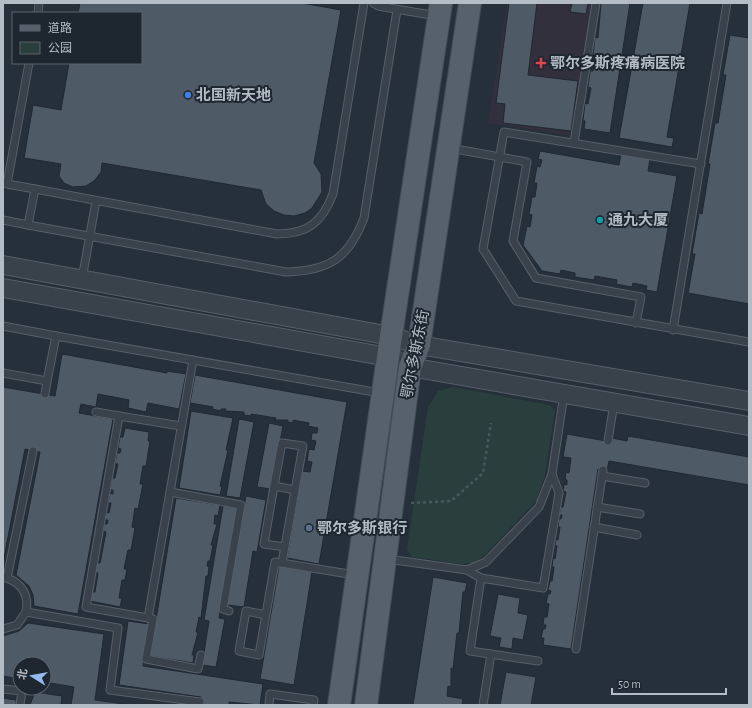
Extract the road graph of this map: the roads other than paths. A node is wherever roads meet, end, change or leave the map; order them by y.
1 (364, 3) edge
2 (373, 3) edge
3 (470, 3) edge
4 (596, 3) edge
5 (728, 3) edge
6 (397, 10) junction
7 (440, 10) edge
8 (29, 64) edge
9 (574, 143) junction
10 (448, 148) junction
11 (500, 157) junction
12 (701, 164) junction
13 (35, 189) junction
14 (96, 201) junction
15 (3, 220) edge
16 (28, 225) junction
17 (90, 236) junction
18 (3, 265) edge
19 (82, 279) junction
20 (3, 288) edge
21 (636, 323) junction
22 (3, 326) edge
23 (673, 330) junction
24 (56, 336) junction
25 (749, 342) edge
26 (419, 345) junction
27 (389, 347) junction
28 (193, 360) junction
29 (410, 366) junction
30 (3, 373) edge
31 (47, 381) junction
32 (45, 394) dead end
33 (383, 394) junction
34 (564, 394) junction
35 (749, 401) edge
36 (614, 402) junction
37 (96, 412) dead end
38 (119, 416) junction
39 (182, 426) junction
40 (749, 426) edge
41 (608, 441) dead end
42 (33, 451) dead end
43 (552, 474) junction
44 (646, 483) dead end
45 (274, 486) junction
46 (295, 490) junction
47 (170, 492) junction
48 (597, 507) junction
49 (640, 514) dead end
50 (594, 527) junction
51 (638, 534) dead end
52 (285, 547) junction
53 (385, 559) junction
54 (282, 563) junction
55 (467, 570) junction
56 (357, 575) junction
57 (5, 578) edge
58 (481, 578) junction
59 (229, 610) dead end
60 (26, 612) junction
61 (266, 615) junction
62 (148, 618) junction
63 (3, 630) edge
64 (576, 649) dead end
65 (201, 654) dead end
66 (491, 654) junction
67 (538, 661) dead end
68 (3, 689) edge
69 (200, 702) dead end
70 (20, 705) edge
71 (269, 705) edge
72 (313, 705) edge
73 (338, 705) edge
74 (366, 705) edge
75 (483, 705) edge

1 - 14 lane
2 - 6 lane
3 - 10 main road, 鄂尔多斯东街
4 - 9 lane
5 - 12 lane
6 - 7 lane
6 - 17 lane
7 - 27 main road, 鄂尔多斯东街
8 - 13 lane
9 - 11 lane
9 - 12 lane
10 - 11 lane
10 - 26 main road, 鄂尔多斯东街
11 - 21 lane
11 - 21 lane
12 - 23 lane
13 - 14 lane
13 - 16 lane
14 - 17 lane
15 - 16 lane
16 - 17 lane
17 - 19 lane
18 - 19 street
19 - 27 street
20 - 27 street
21 - 23 lane
22 - 24 lane
23 - 25 lane
24 - 28 lane
24 - 31 lane
26 - 27 street
26 - 29 main road, 鄂尔多斯东街
26 - 35 street
27 - 29 street
27 - 33 main road, 鄂尔多斯东街
28 - 33 lane
28 - 39 lane
29 - 34 street
29 - 53 main road, 鄂尔多斯东街
30 - 31 lane
31 - 32 lane
33 - 56 main road, 鄂尔多斯东街
34 - 36 street
34 - 43 lane
36 - 40 street
36 - 41 lane
37 - 38 lane
38 - 39 lane
38 - 62 lane
39 - 47 lane
42 - 57 lane
43 - 55 lane
43 - 58 lane
44 - 48 lane
45 - 46 lane
45 - 46 lane
45 - 52 lane
46 - 52 lane
47 - 59 lane
47 - 62 lane
48 - 49 lane
48 - 50 lane
50 - 51 lane
50 - 64 lane
52 - 54 lane
53 - 55 lane
53 - 74 main road, 鄂尔多斯东街
54 - 56 lane
54 - 61 lane
55 - 58 lane
56 - 73 main road, 鄂尔多斯东街
57 - 60 lane
58 - 66 lane
60 - 63 lane
60 - 69 lane
61 - 61 lane
62 - 65 lane
66 - 67 lane
66 - 75 lane
68 - 70 lane
71 - 72 lane

